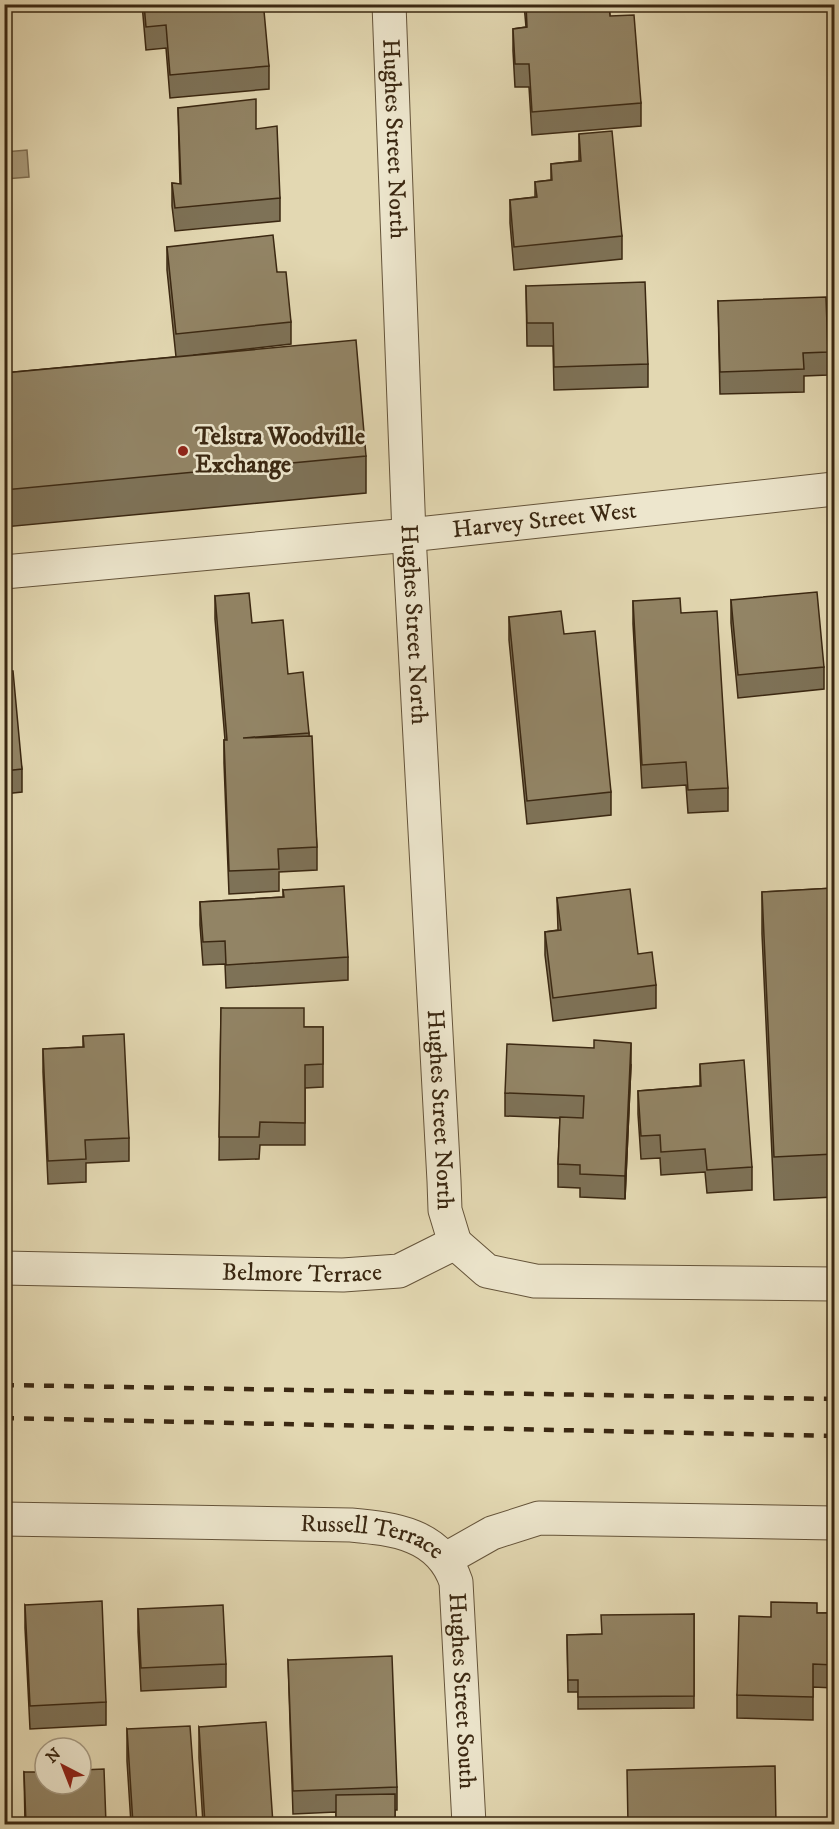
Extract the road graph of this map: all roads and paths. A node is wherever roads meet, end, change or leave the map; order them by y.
1 (389, 4) edge
2 (834, 489) edge
3 (409, 535) junction
4 (4, 572) edge
5 (455, 1243) junction
6 (4, 1268) edge
7 (834, 1284) edge
8 (4, 1519) edge
9 (834, 1523) edge
10 (446, 1559) junction
11 (469, 1824) edge

1 - 3 street, Hughes Street North
2 - 3 street, Harvey Street West
3 - 4 street, Harvey Street West
3 - 5 street, Hughes Street North
5 - 6 street, Belmore Terrace
5 - 7 street
8 - 10 street, Russell Terrace
9 - 10 street, Russell Terrace
10 - 11 street, Hughes Street South

